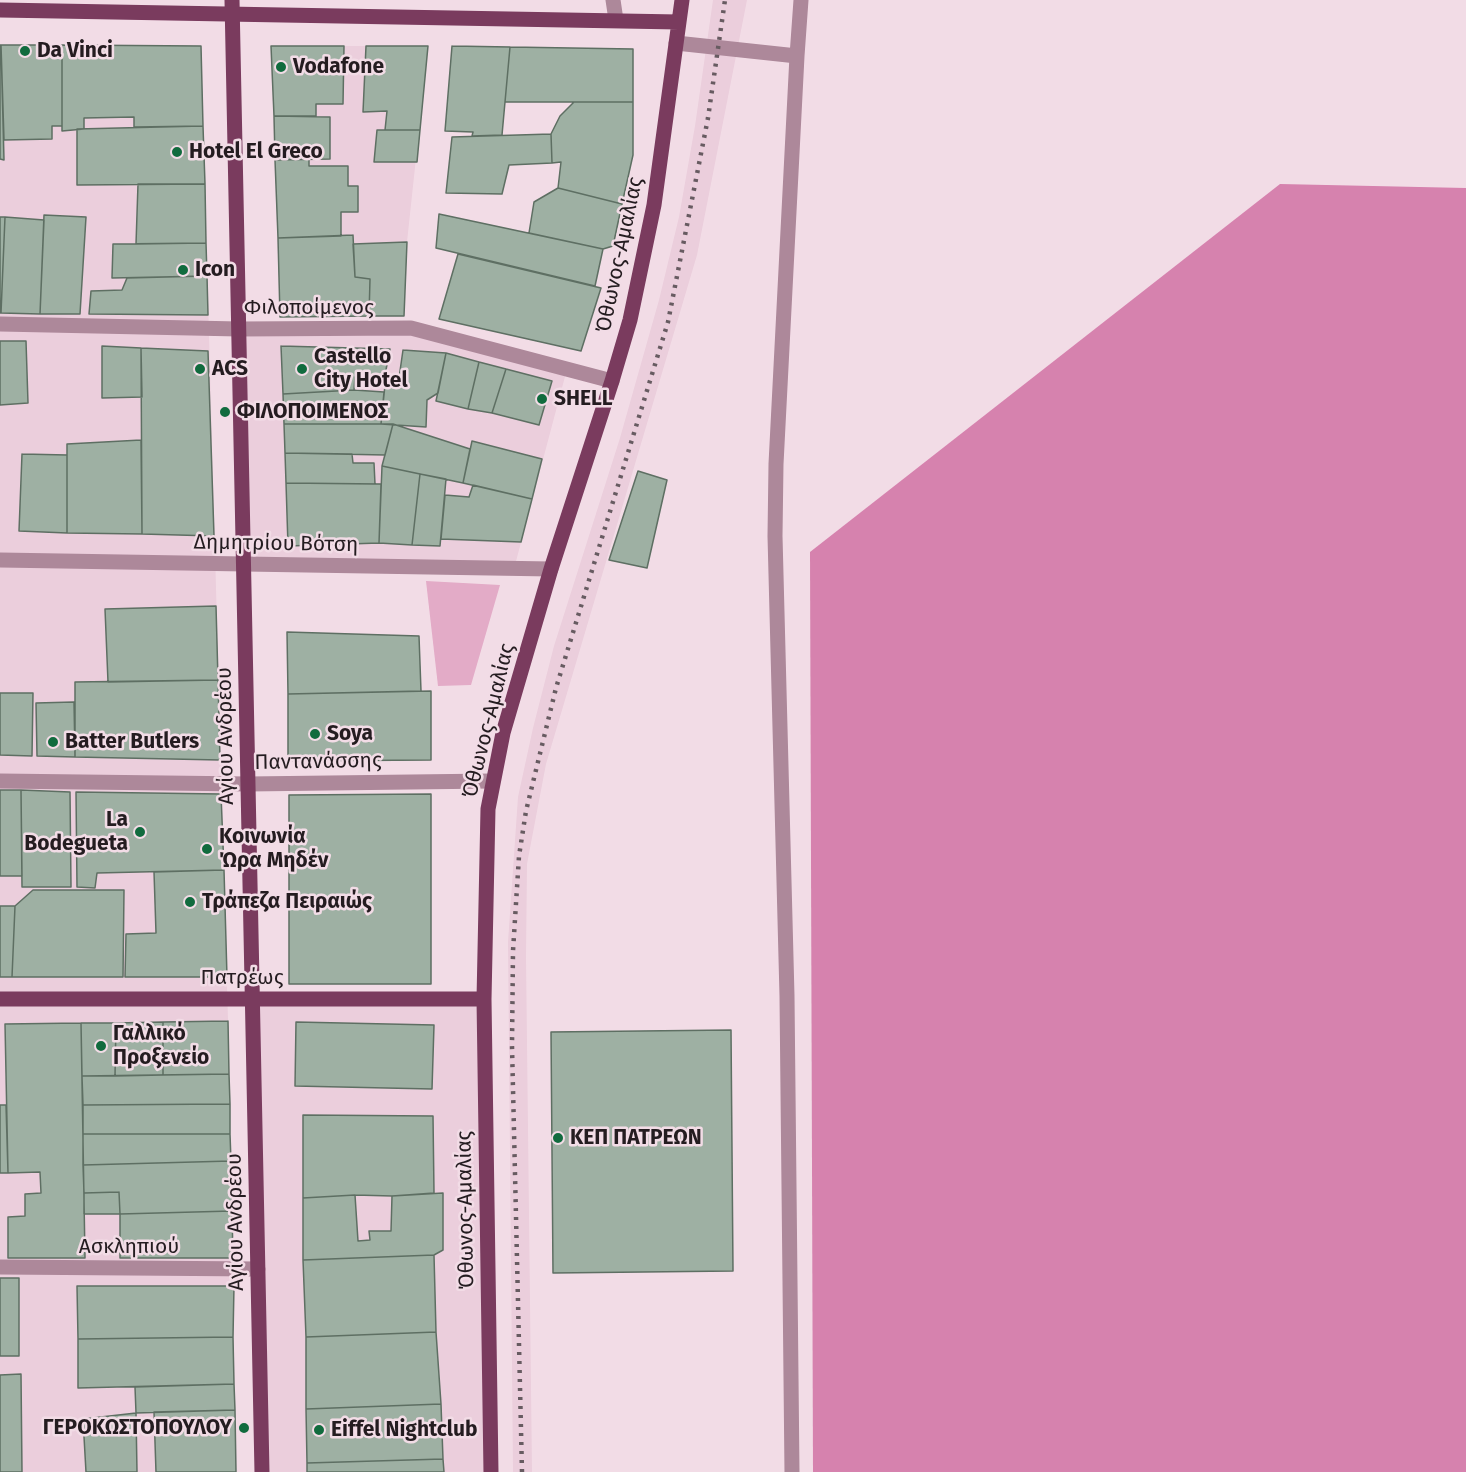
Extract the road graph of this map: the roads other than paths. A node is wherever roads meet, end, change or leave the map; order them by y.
1 (613, 0) edge
2 (682, 0) edge
3 (801, 0) edge
4 (232, 7) edge
5 (0, 10) edge
6 (616, 20) junction
7 (679, 22) junction
8 (676, 43) junction
9 (797, 56) junction
10 (0, 324) edge
11 (239, 329) junction
12 (612, 381) junction
13 (0, 560) edge
14 (244, 564) junction
15 (551, 569) junction
16 (0, 781) edge
17 (492, 781) junction
18 (248, 784) junction
19 (0, 999) edge
20 (253, 999) junction
21 (484, 999) junction
22 (0, 1267) edge
23 (258, 1269) junction
24 (262, 1472) edge
25 (491, 1472) edge
26 (792, 1472) edge

1 - 6 street
2 - 7 main road, Όθωνος-Αμαλίας
3 - 9 street
4 - 5 main road
4 - 6 main road
4 - 11 main road, Αγίου Ανδρέου
6 - 7 main road
7 - 8 main road, Όθωνος-Αμαλίας
8 - 9 street
8 - 12 main road, Όθωνος-Αμαλίας
9 - 26 street
10 - 11 street, Φιλοποίμενος
11 - 12 street, Φιλοποίμενος
11 - 14 main road, Αγίου Ανδρέου
12 - 15 main road, Όθωνος-Αμαλίας
13 - 14 street, Δημητρίου Βότση
14 - 15 street, Δημητρίου Βότση
14 - 18 main road, Αγίου Ανδρέου
15 - 17 main road, Όθωνος-Αμαλίας
16 - 18 street, Παντανάσσης
17 - 18 street, Παντανάσσης
17 - 21 main road, Όθωνος-Αμαλίας
18 - 20 main road, Αγίου Ανδρέου
19 - 20 main road, Πατρέως
20 - 21 main road, Πατρέως
20 - 23 main road, Αγίου Ανδρέου
21 - 25 main road, Όθωνος-Αμαλίας
22 - 23 street, Ασκληπιού
23 - 24 main road, Αγίου Ανδρέου

